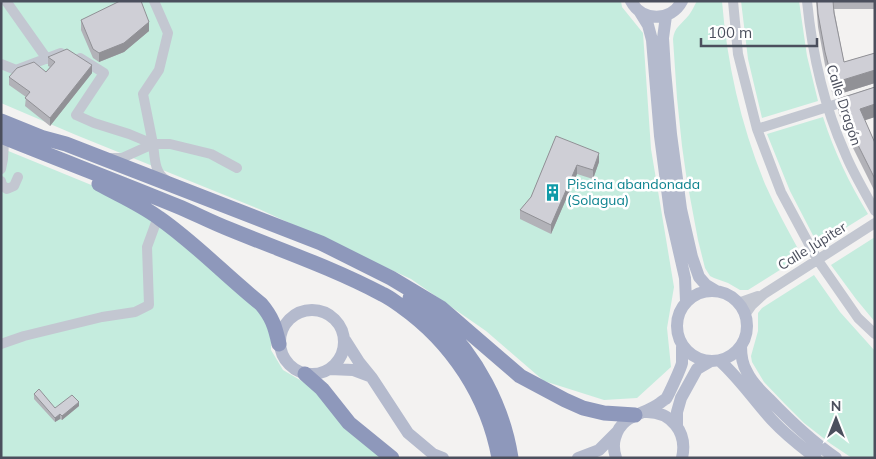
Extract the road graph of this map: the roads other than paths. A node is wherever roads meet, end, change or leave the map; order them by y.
1 (6, 1) edge
2 (154, 1) edge
3 (631, 1) edge
4 (682, 1) edge
5 (733, 1) edge
6 (807, 1) edge
7 (1, 4) edge
8 (640, 12) junction
9 (666, 16) junction
10 (47, 59) junction
11 (1, 64) edge
12 (875, 92) edge
13 (828, 107) junction
14 (1, 121) edge
15 (757, 129) junction
16 (40, 137) junction
17 (2, 140) edge
18 (153, 144) junction
19 (103, 158) junction
20 (237, 168) dead end
21 (1, 170) edge
22 (18, 177) dead end
23 (1, 181) edge
24 (175, 187) junction
25 (875, 211) edge
26 (158, 217) junction
27 (875, 223) edge
28 (817, 260) junction
29 (716, 291) junction
30 (764, 294) junction
31 (686, 301) junction
32 (738, 303) junction
33 (746, 315) junction
34 (875, 334) edge
35 (345, 340) junction
36 (1, 344) edge
37 (280, 344) junction
38 (741, 346) junction
39 (682, 347) junction
40 (714, 361) junction
41 (330, 369) junction
42 (305, 374) junction
43 (372, 378) junction
44 (638, 414) junction
45 (677, 426) junction
46 (617, 432) junction
47 (392, 458) edge
48 (442, 458) edge
49 (499, 458) edge
50 (511, 458) edge
51 (578, 458) edge
52 (616, 458) edge
53 (682, 458) edge
54 (816, 458) edge
55 (836, 458) edge

1 - 7 street
1 - 10 street
2 - 18 street
3 - 8 main road
4 - 9 main road
5 - 15 street
6 - 13 street, Calle Dragón
8 - 9 main road
8 - 31 main road
9 - 29 main road
10 - 11 street
10 - 18 street
12 - 13 street
13 - 15 street
13 - 25 street, Calle Dragón
14 - 16 highway
15 - 28 street
16 - 19 highway
16 - 50 highway
17 - 21 street
17 - 26 highway
17 - 49 highway
18 - 19 street
18 - 20 street
18 - 24 street
19 - 24 highway
22 - 23 street
24 - 44 highway
26 - 36 street
26 - 37 highway
27 - 28 street, Calle Júpiter
28 - 30 street, Calle Júpiter
28 - 34 street
29 - 31 main road
29 - 32 main road
30 - 32 street, Calle Júpiter
30 - 33 street, Calle Júpiter
31 - 39 main road
32 - 33 main road
33 - 38 main road
35 - 37 main road
35 - 41 main road
35 - 43 main road
37 - 42 main road
38 - 40 main road
38 - 55 main road
39 - 40 main road
39 - 44 main road
40 - 45 main road
40 - 54 main road
41 - 42 main road
41 - 43 main road
42 - 47 highway
43 - 48 main road
44 - 45 main road
44 - 46 main road
45 - 53 main road
46 - 51 main road
46 - 52 main road

